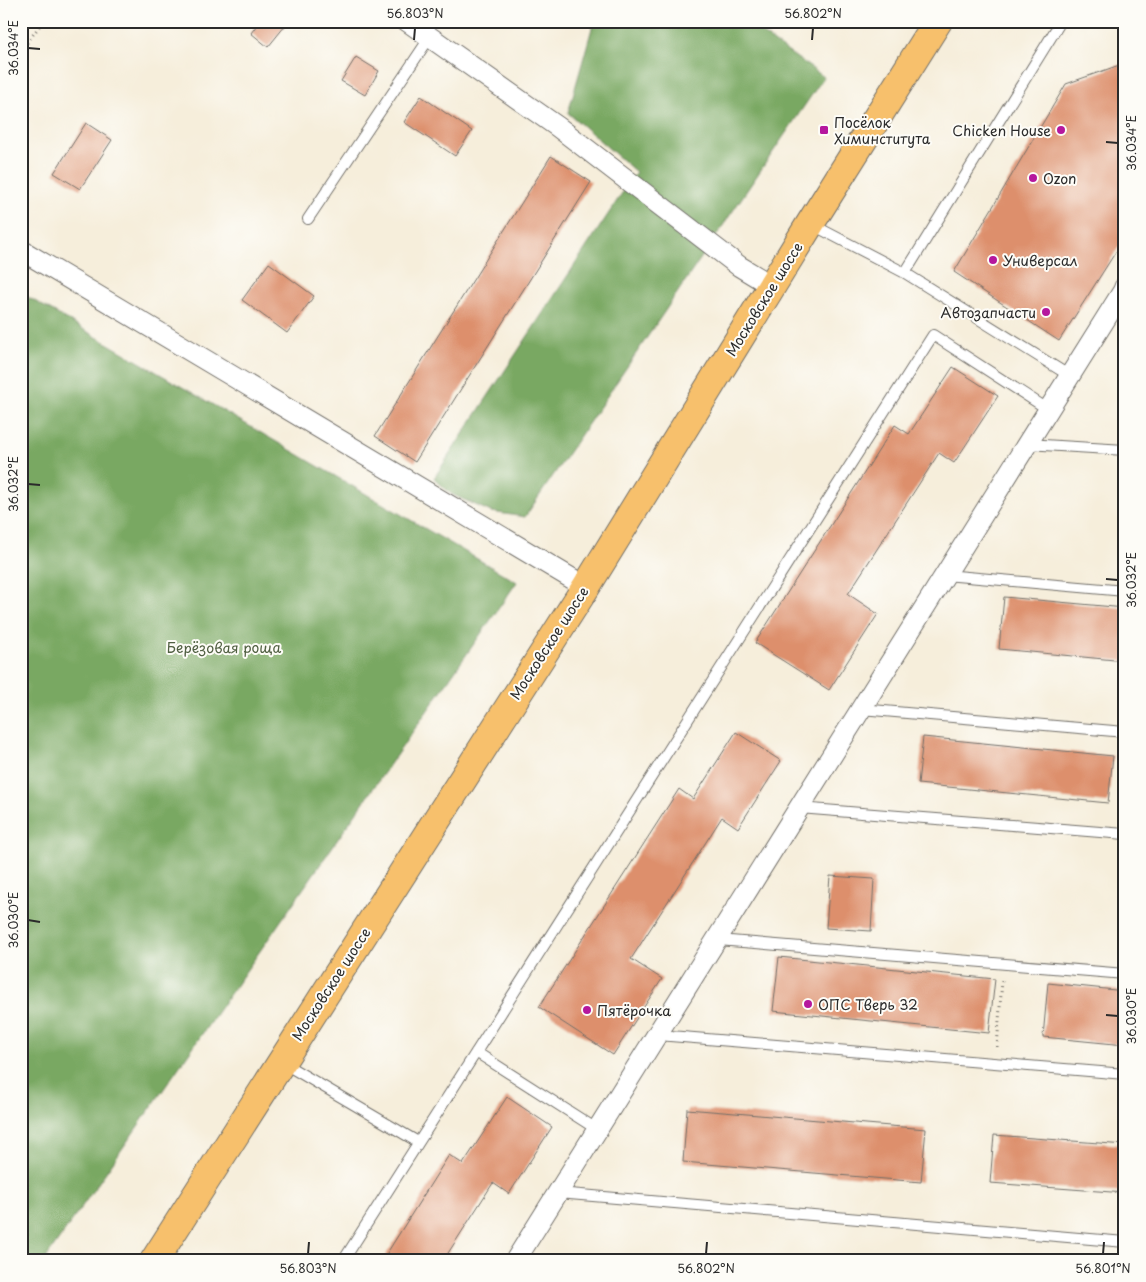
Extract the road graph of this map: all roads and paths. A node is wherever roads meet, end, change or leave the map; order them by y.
1 (42, 21) edge
2 (407, 21) edge
3 (938, 21) edge
4 (1061, 21) edge
5 (430, 37) junction
6 (21, 51) edge
7 (308, 219) dead end
8 (810, 224) junction
9 (21, 250) edge
10 (905, 273) junction
11 (772, 286) junction
12 (1124, 290) edge
13 (1070, 376) junction
14 (1049, 410) junction
15 (1027, 444) junction
16 (1125, 450) edge
17 (945, 575) junction
18 (586, 586) junction
19 (1125, 591) edge
20 (861, 709) junction
21 (1125, 732) edge
22 (800, 808) junction
23 (1125, 834) edge
24 (718, 940) junction
25 (1004, 964) junction
26 (1125, 974) edge
27 (658, 1035) junction
28 (476, 1052) junction
29 (282, 1062) junction
30 (995, 1063) junction
31 (1125, 1074) edge
32 (598, 1130) junction
33 (418, 1142) junction
34 (558, 1193) junction
35 (1125, 1242) edge
36 (154, 1261) edge
37 (343, 1261) edge
38 (515, 1261) edge

1 - 6 path
2 - 5 street
3 - 8 main road, Московское шоссе
4 - 10 lane
5 - 7 lane
5 - 11 street
8 - 10 lane
8 - 11 main road, Московское шоссе
9 - 18 street
10 - 13 lane
11 - 18 main road, Московское шоссе
12 - 13 street
13 - 14 street
14 - 15 street
14 - 28 lane
15 - 16 lane
15 - 17 street
17 - 19 lane
17 - 20 street
18 - 29 main road, Московское шоссе
20 - 21 lane
20 - 22 street
22 - 23 lane
22 - 24 street
24 - 25 lane
24 - 27 street
25 - 26 lane
25 - 30 path
27 - 30 lane
27 - 32 street
28 - 32 lane
28 - 33 lane
29 - 33 lane
29 - 36 main road, Московское шоссе
30 - 31 lane
32 - 34 street
33 - 37 lane
34 - 35 lane
34 - 38 street

